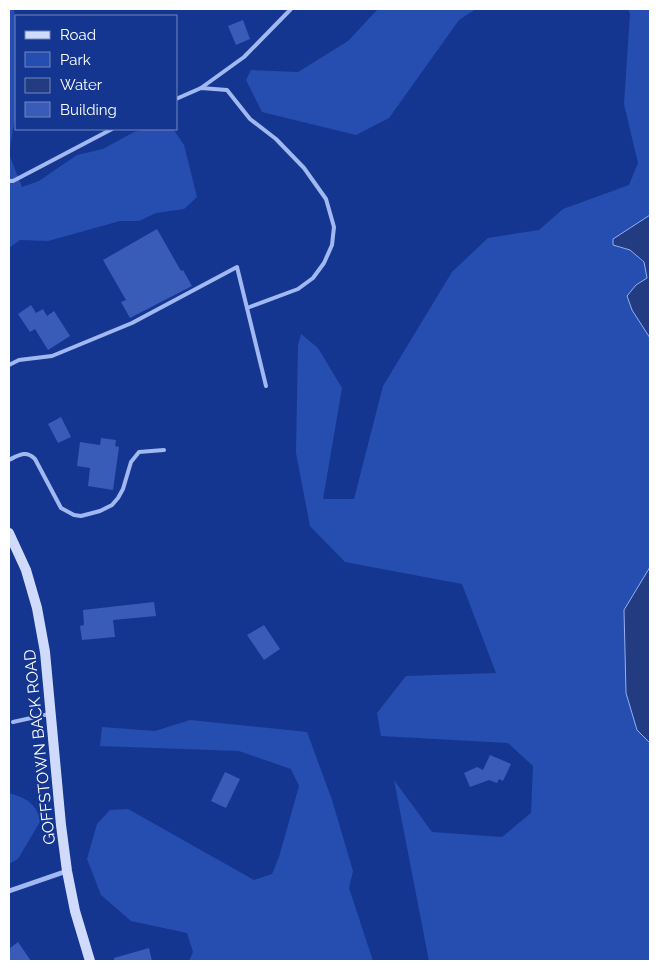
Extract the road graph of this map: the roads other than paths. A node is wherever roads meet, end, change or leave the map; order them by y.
1 (291, 9) edge
2 (201, 88) junction
3 (178, 97) edge
4 (110, 130) edge
5 (9, 181) edge
6 (247, 308) junction
7 (9, 365) edge
8 (266, 386) dead end
9 (164, 450) dead end
10 (9, 460) edge
11 (9, 532) edge
12 (52, 713) junction
13 (13, 722) dead end
14 (68, 871) junction
15 (9, 891) edge
16 (90, 961) edge

1 - 2 lane
2 - 3 lane
2 - 6 lane
4 - 5 lane
6 - 7 lane
6 - 8 lane
9 - 10 lane
11 - 12 main road, GOFFSTOWN BACK ROAD
12 - 13 lane
12 - 14 main road, GOFFSTOWN BACK ROAD
14 - 15 street
14 - 16 main road, GOFFSTOWN BACK ROAD

